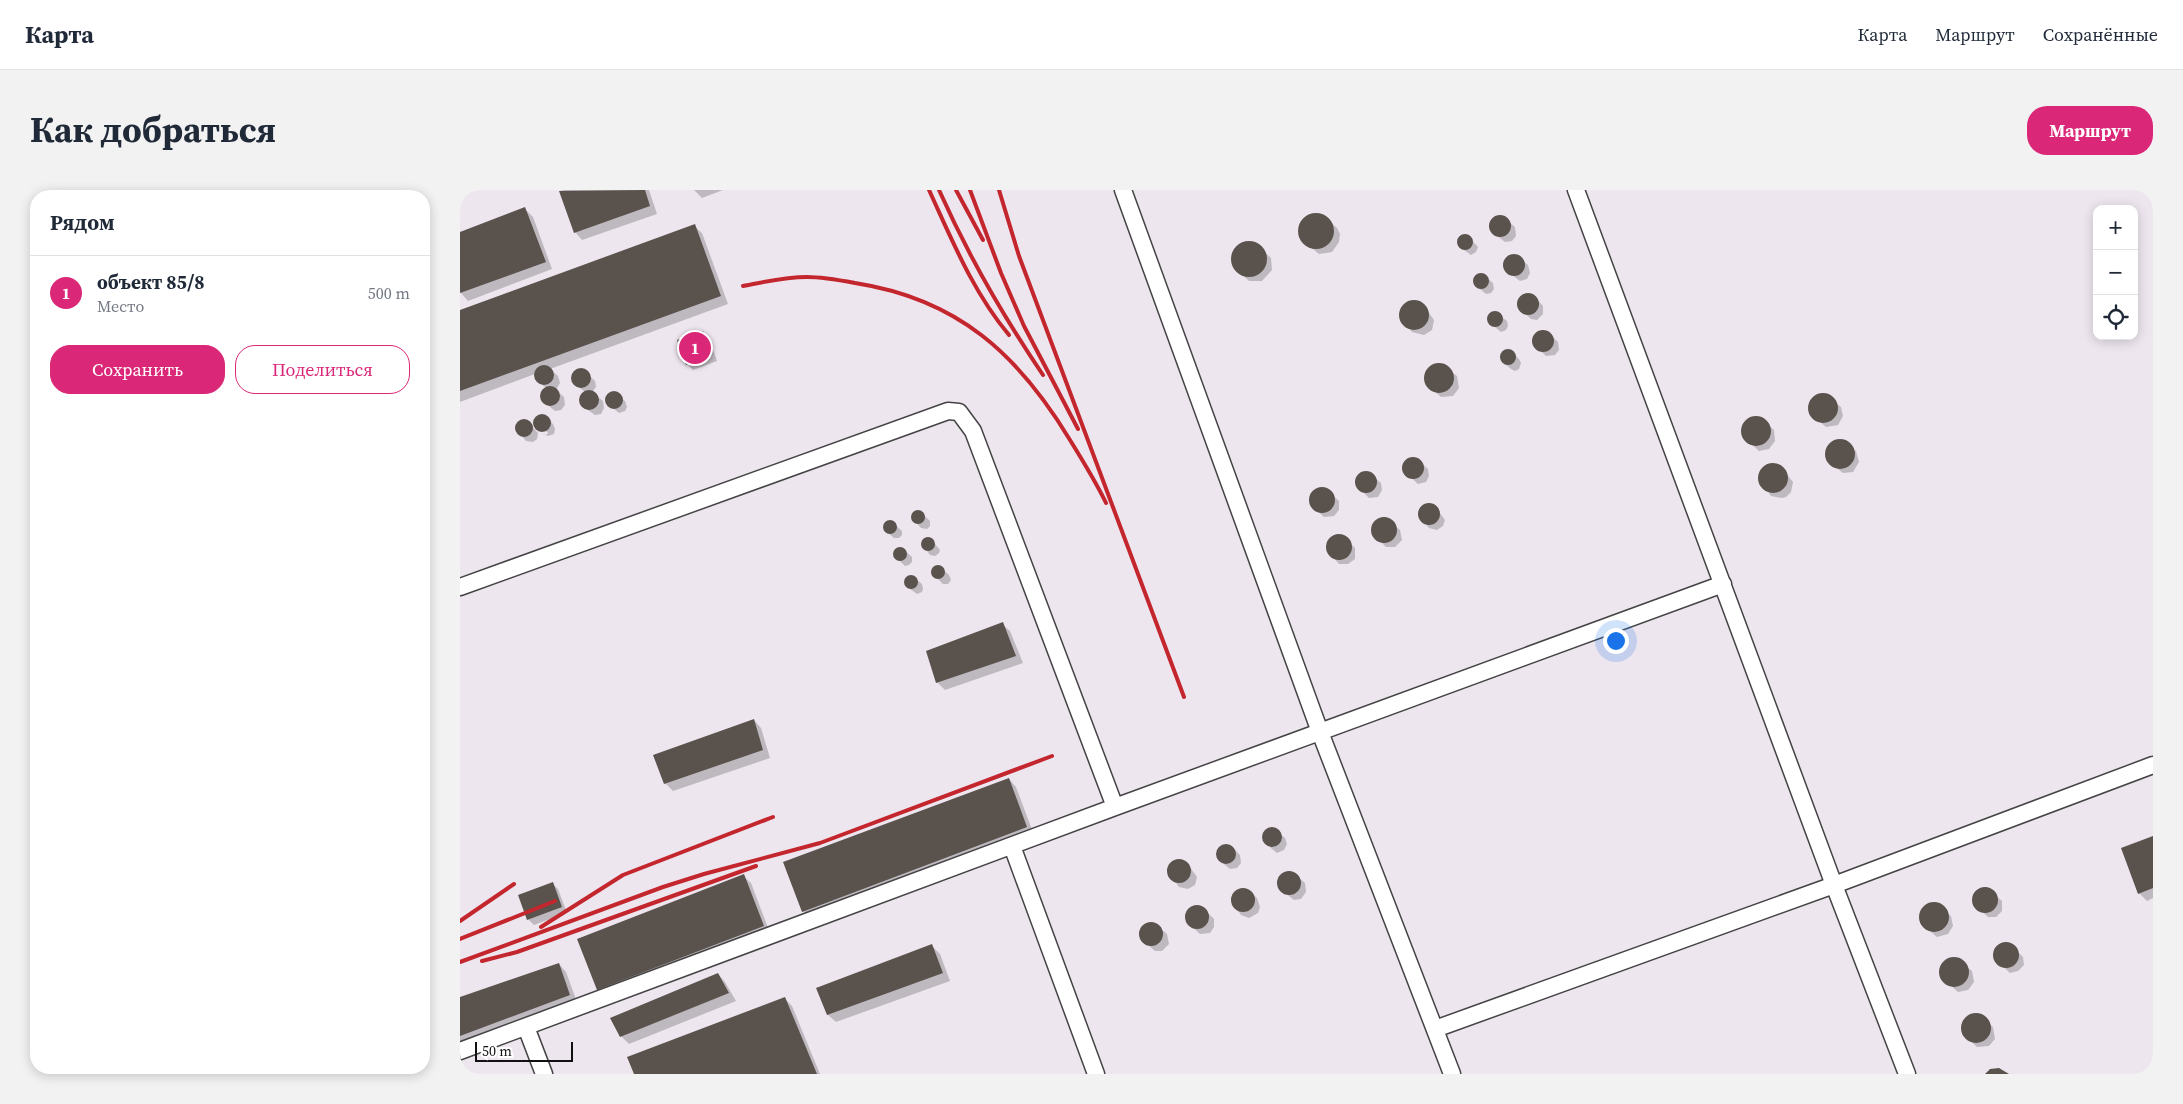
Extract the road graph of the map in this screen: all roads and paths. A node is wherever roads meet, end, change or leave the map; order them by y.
1 (1123, 190) edge
2 (1576, 190) edge
3 (1723, 584) junction
4 (460, 587) edge
5 (1320, 732) junction
6 (2153, 766) edge
7 (1115, 807) junction
8 (1012, 846) junction
9 (1834, 885) junction
10 (526, 1027) junction
11 (1435, 1029) junction
12 (460, 1051) edge
13 (544, 1074) edge
14 (1096, 1074) edge
15 (1452, 1074) edge
16 (1908, 1074) edge

1 - 5 lane
2 - 3 lane
3 - 5 lane
3 - 9 lane
4 - 7 lane
5 - 7 lane
5 - 11 lane
6 - 9 lane
7 - 8 lane
8 - 10 lane
8 - 14 lane
9 - 11 lane
9 - 16 lane
10 - 12 lane
10 - 13 lane
11 - 15 lane

